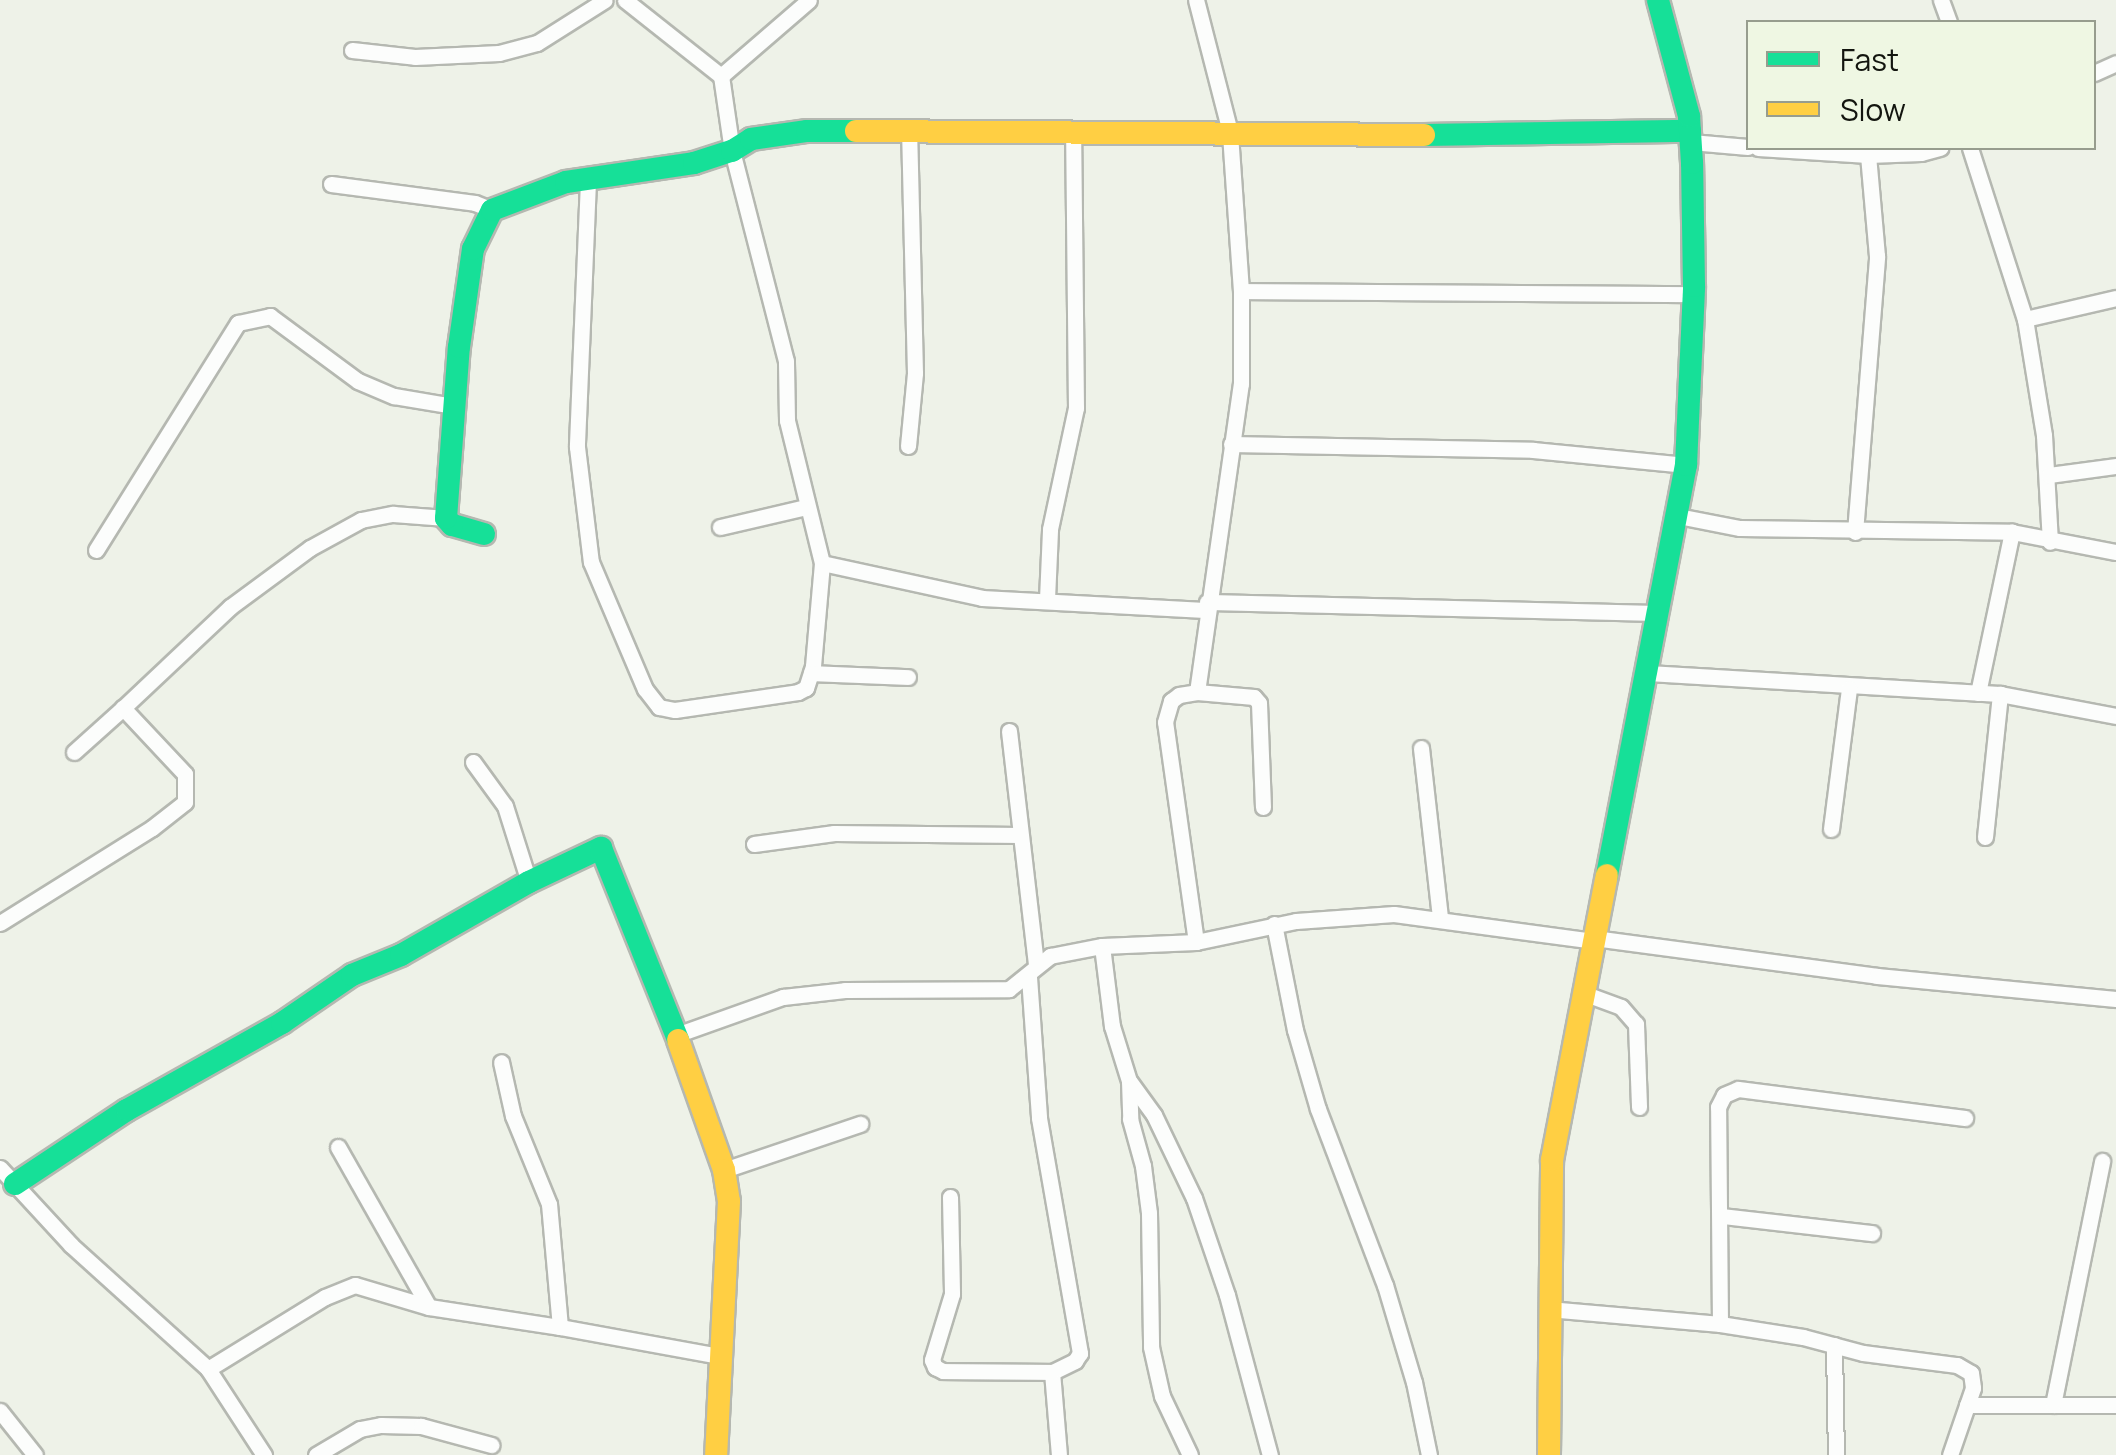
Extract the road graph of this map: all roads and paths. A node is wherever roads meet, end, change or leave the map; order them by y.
1 (605, 0) edge
2 (625, 0) edge
3 (809, 0) edge
4 (1196, 0) edge
5 (1658, 0) edge
6 (352, 50) dead end
7 (721, 76) junction
8 (1074, 131) junction
9 (909, 132) junction
10 (1230, 132) junction
11 (1690, 136) junction
12 (1746, 147) edge
13 (1789, 150) edge
14 (1932, 150) edge
15 (1971, 150) edge
16 (732, 151) junction
17 (1868, 155) junction
18 (588, 181) junction
19 (331, 184) dead end
20 (492, 210) junction
21 (1241, 290) junction
22 (1693, 294) junction
23 (2116, 298) edge
24 (2025, 319) junction
25 (454, 406) junction
26 (1231, 444) junction
27 (908, 446) dead end
28 (1686, 465) junction
29 (2116, 466) edge
30 (2049, 475) junction
31 (806, 507) junction
32 (1678, 516) junction
33 (446, 518) junction
34 (720, 527) dead end
35 (1855, 532) junction
36 (2012, 532) junction
37 (484, 534) dead end
38 (2050, 542) junction
39 (96, 550) dead end
40 (2116, 552) edge
41 (822, 563) junction
42 (1048, 600) junction
43 (1206, 606) junction
44 (1659, 614) junction
45 (811, 673) junction
46 (1647, 674) junction
47 (908, 677) dead end
48 (1848, 688) junction
49 (1197, 692) junction
50 (1978, 693) junction
51 (2000, 694) junction
52 (123, 708) junction
53 (2116, 716) edge
54 (1009, 731) dead end
55 (1421, 748) dead end
56 (74, 752) dead end
57 (473, 762) dead end
58 (1263, 807) dead end
59 (1831, 830) dead end
60 (1020, 835) junction
61 (1984, 837) dead end
62 (754, 844) dead end
63 (529, 882) junction
64 (1440, 918) junction
65 (0, 923) edge
66 (1274, 924) junction
67 (1594, 940) junction
68 (1196, 942) junction
69 (1102, 946) junction
70 (1032, 971) junction
71 (1583, 993) junction
72 (2116, 999) edge
73 (676, 1034) junction
74 (501, 1062) dead end
75 (1128, 1081) junction
76 (1639, 1106) dead end
77 (1965, 1118) dead end
78 (860, 1124) dead end
79 (338, 1147) dead end
80 (2102, 1161) dead end
81 (724, 1170) junction
82 (8, 1176) edge
83 (950, 1196) dead end
84 (1722, 1216) junction
85 (1872, 1233) dead end
86 (429, 1308) junction
87 (1548, 1309) junction
88 (1720, 1324) junction
89 (560, 1328) junction
90 (1834, 1345) junction
91 (720, 1356) junction
92 (208, 1369) junction
93 (1052, 1372) junction
94 (1967, 1405) junction
95 (2053, 1405) junction
96 (2116, 1405) edge
97 (0, 1411) edge
98 (492, 1445) dead end
99 (35, 1455) edge
100 (264, 1455) edge
101 (316, 1455) edge
102 (716, 1455) edge
103 (1059, 1455) edge
104 (1190, 1455) edge
105 (1270, 1455) edge
106 (1430, 1455) edge
107 (1549, 1455) edge
108 (1836, 1455) edge
109 (1950, 1455) edge

1 - 6 street
2 - 7 street
3 - 7 street
4 - 10 street
5 - 11 street
7 - 16 street
8 - 9 street
8 - 10 street
8 - 42 street
9 - 16 street
9 - 27 street
10 - 11 street
10 - 21 street
11 - 12 street
11 - 22 street
13 - 17 street
14 - 17 street
15 - 24 street
16 - 18 street
16 - 31 street
17 - 35 street
18 - 20 street
18 - 45 street
19 - 20 street
20 - 25 street
21 - 22 street
21 - 26 street
22 - 28 street
23 - 24 street
24 - 30 street
25 - 33 street
25 - 39 street
26 - 28 street
26 - 43 street
28 - 32 street
29 - 30 street
30 - 38 street
31 - 34 street
31 - 41 street
32 - 35 street
32 - 44 street
33 - 37 street
33 - 52 street
35 - 36 street
36 - 38 street
36 - 50 street
38 - 40 street
41 - 42 street
41 - 45 street
42 - 43 street
43 - 44 street
43 - 49 street
44 - 46 street
45 - 47 street
46 - 48 street
46 - 67 street
48 - 50 street
48 - 59 street
49 - 58 street
49 - 68 street
50 - 51 street
51 - 53 street
51 - 61 street
52 - 56 street
52 - 65 street
54 - 60 street
55 - 64 street
57 - 63 street
60 - 62 street
60 - 70 street
63 - 73 street
63 - 82 street
64 - 66 street
64 - 67 street
66 - 68 street
66 - 106 street
67 - 71 street
67 - 72 street
68 - 69 street
69 - 70 street
69 - 75 street
70 - 73 street
70 - 93 street
71 - 76 street
71 - 87 street
73 - 81 street
74 - 89 street
75 - 104 street
75 - 105 street
77 - 84 street
78 - 81 street
79 - 86 street
80 - 95 street
81 - 91 street
82 - 92 street
83 - 93 street
84 - 85 street
84 - 88 street
86 - 89 street
86 - 92 street
87 - 88 street
87 - 107 street
88 - 90 street
89 - 91 street
90 - 94 street
90 - 108 street
91 - 102 street
92 - 100 street
93 - 103 street
94 - 95 street
94 - 109 street
95 - 96 street
97 - 99 street
98 - 101 street

